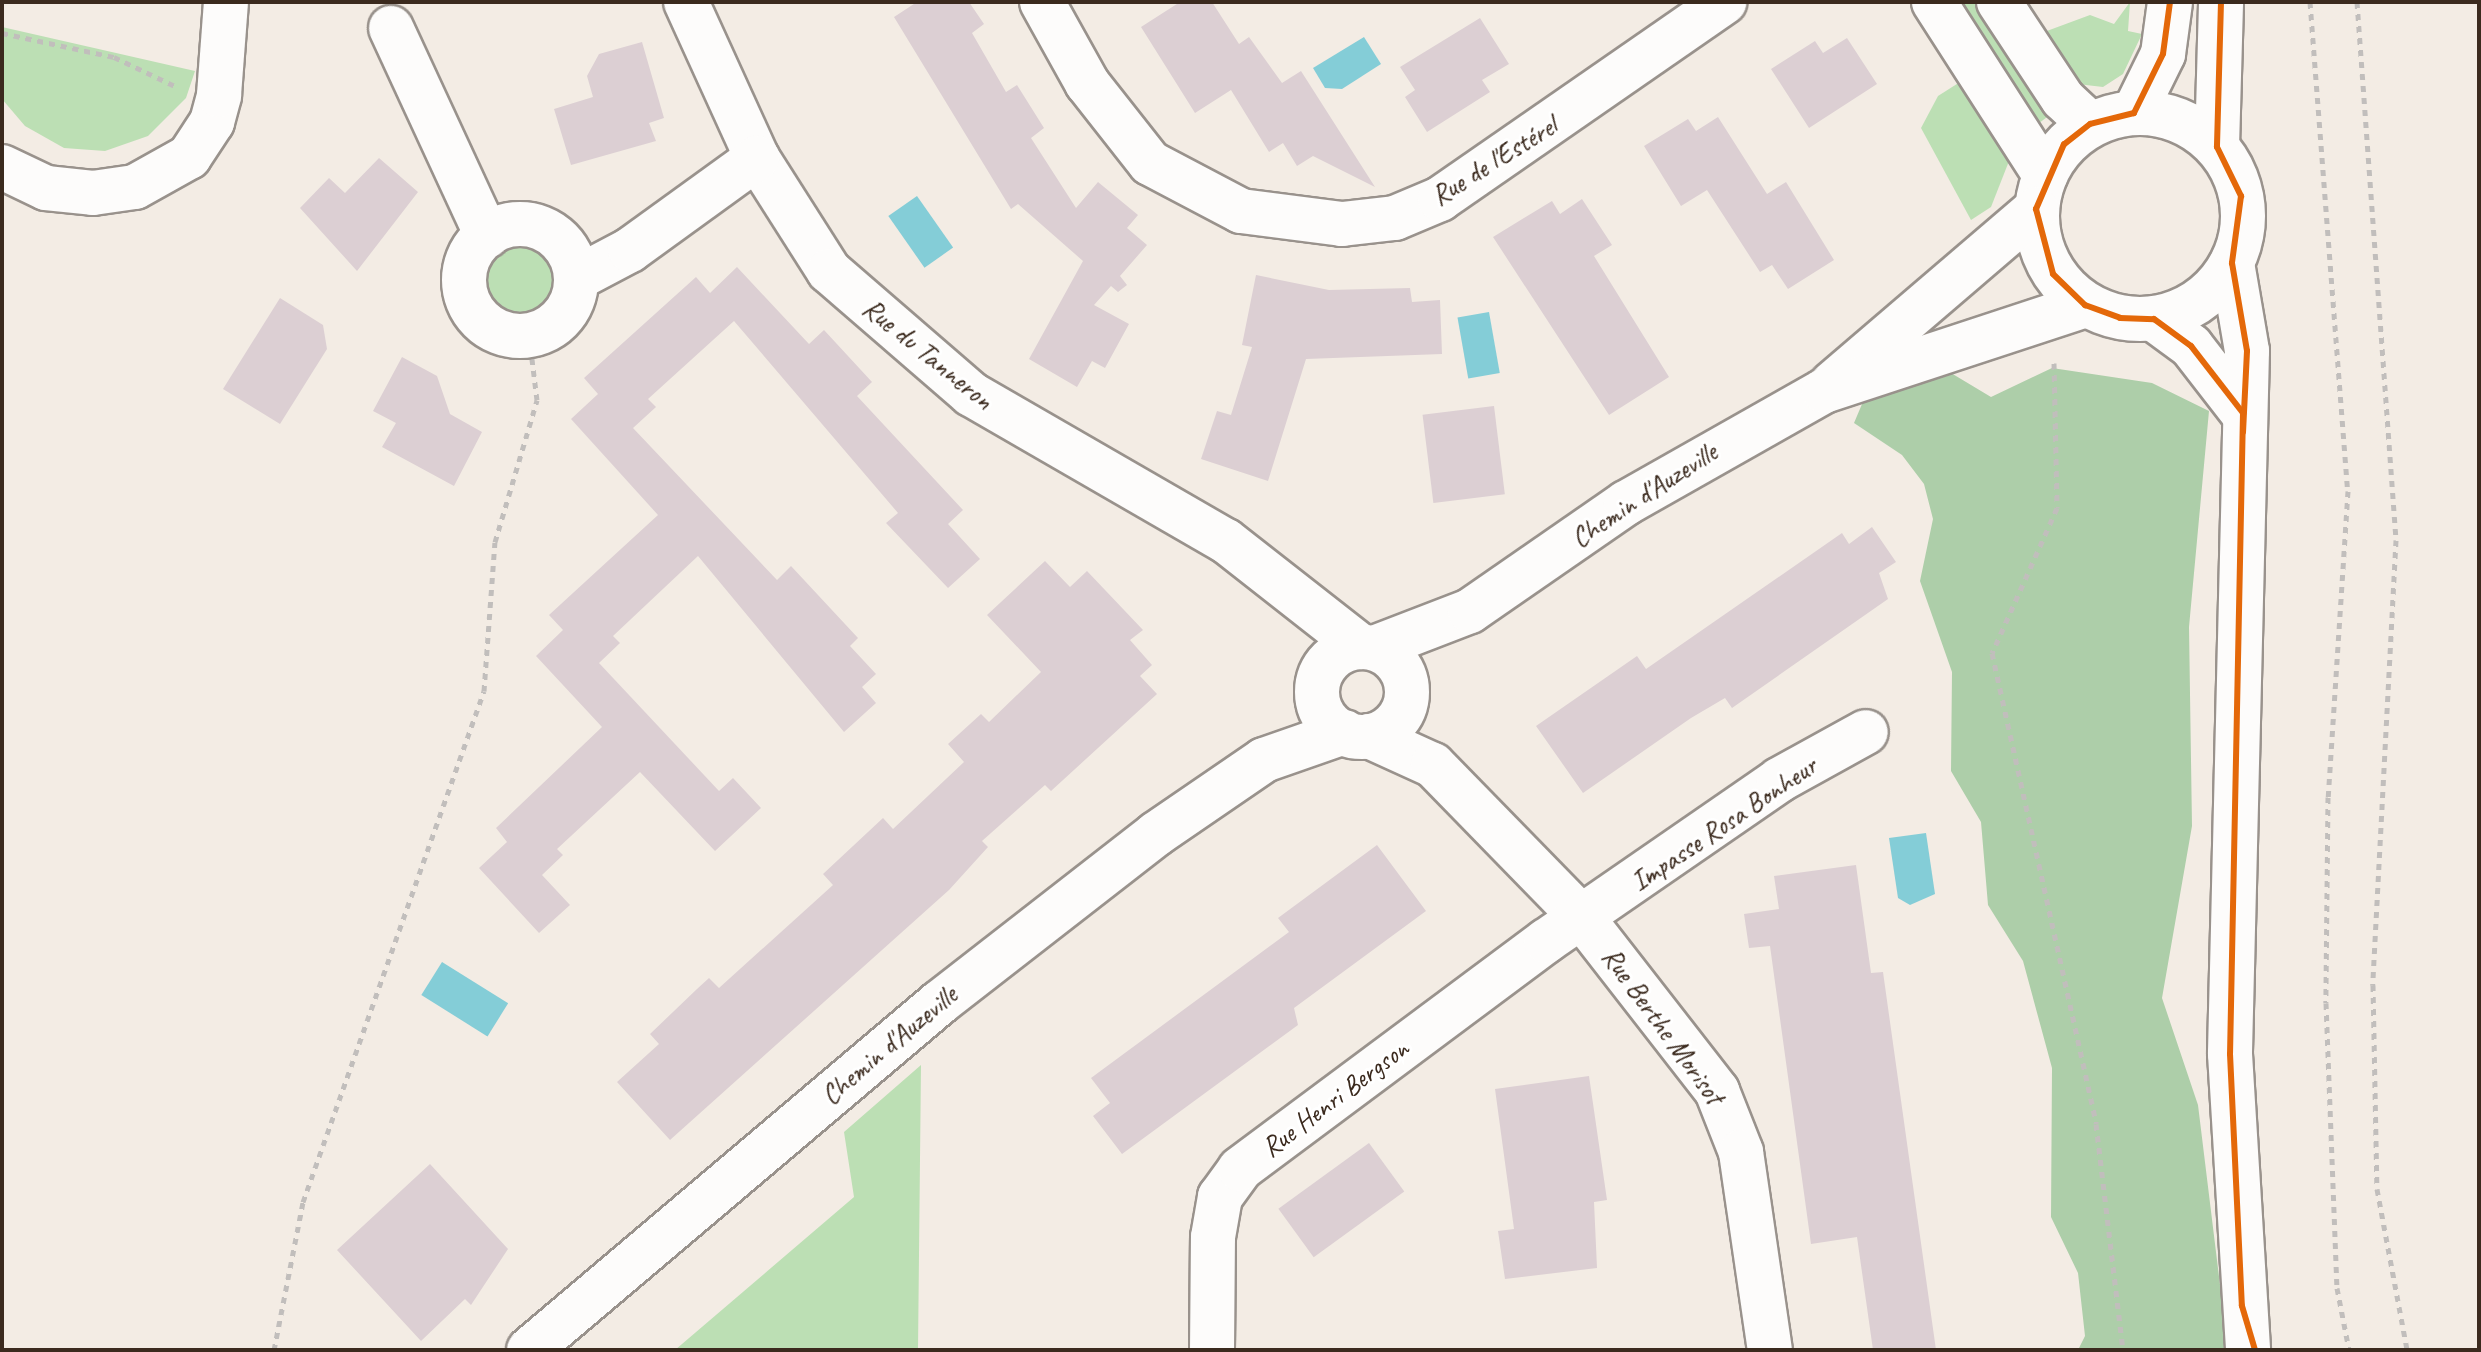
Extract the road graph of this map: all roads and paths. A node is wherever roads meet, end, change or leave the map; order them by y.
1 (226, 2) edge
2 (686, 2) edge
3 (1042, 2) edge
4 (1725, 2) edge
5 (1934, 2) edge
6 (1999, 2) edge
7 (2170, 2) edge
8 (2221, 2) edge
9 (2310, 2) edge
10 (2357, 2) edge
11 (391, 28) dead end
12 (2, 33) edge
13 (219, 95) junction
14 (2134, 113) junction
15 (2090, 124) junction
16 (2217, 147) junction
17 (757, 158) junction
18 (2, 167) edge
19 (2041, 192) junction
20 (487, 236) junction
21 (2232, 263) junction
22 (577, 278) junction
23 (2085, 305) junction
24 (2154, 319) junction
25 (529, 335) junction
26 (1824, 391) junction
27 (2243, 413) junction
28 (1288, 593) junction
29 (1470, 611) junction
30 (1368, 648) junction
31 (1318, 687) junction
32 (1406, 694) junction
33 (1866, 732) dead end
34 (1356, 734) junction
35 (1264, 760) junction
36 (1433, 765) junction
37 (1584, 920) junction
38 (2242, 1306) junction
39 (274, 1350) edge
40 (529, 1350) edge
41 (1212, 1350) edge
42 (1770, 1350) edge
43 (2123, 1350) edge
44 (2248, 1350) edge
45 (2255, 1350) edge
46 (2349, 1350) edge
47 (2407, 1350) edge

1 - 13 street
2 - 17 street, Rue du Tanneron
3 - 4 street, Rue de l'Estérel
5 - 19 street
6 - 15 street
7 - 14 street
8 - 16 street
9 - 46 path
10 - 47 path
11 - 20 street
12 - 13 path
13 - 18 street
14 - 15 street
14 - 16 street
15 - 19 street
16 - 21 street
17 - 22 street
17 - 28 street, Rue du Tanneron
19 - 23 street
19 - 26 street, Chemin d'Auzeville
20 - 22 street
20 - 25 street
21 - 24 street
21 - 27 street
22 - 25 street
23 - 24 street
23 - 26 street, Chemin d'Auzeville
23 - 43 path
24 - 27 street
25 - 39 path
26 - 29 street, Chemin d'Auzeville
27 - 38 street
28 - 30 street, Rue du Tanneron
28 - 31 street
29 - 30 street, Chemin d'Auzeville
29 - 32 street, Chemin d'Auzeville
30 - 31 street, Chemin d'Auzeville
30 - 32 street
31 - 34 street
31 - 35 street, Chemin d'Auzeville
32 - 34 street, Chemin d'Auzeville
32 - 36 street, Rue Berthe Morisot
33 - 37 street, Impasse Rosa Bonheur
34 - 35 street, Chemin d'Auzeville
34 - 36 street, Rue Berthe Morisot
35 - 40 street, Chemin d'Auzeville
36 - 37 street, Rue Berthe Morisot
37 - 41 street, Rue Henri Bergson
37 - 42 street, Rue Berthe Morisot
38 - 44 street
38 - 45 street

